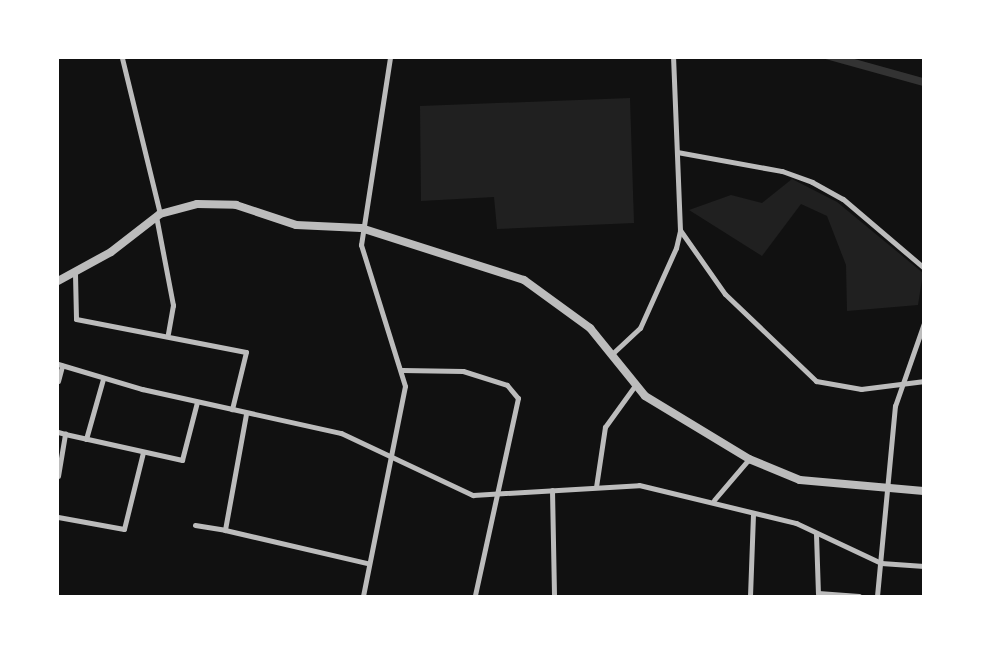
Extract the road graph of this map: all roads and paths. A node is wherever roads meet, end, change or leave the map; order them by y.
1 (390, 58) edge
2 (673, 58) edge
3 (122, 59) edge
4 (677, 152) junction
5 (158, 215) junction
6 (364, 228) junction
7 (680, 230) junction
8 (924, 268) edge
9 (75, 274) junction
10 (58, 281) edge
11 (924, 323) edge
12 (168, 334) junction
13 (613, 353) junction
14 (60, 365) edge
15 (402, 370) junction
16 (103, 379) junction
17 (924, 381) edge
18 (58, 382) edge
19 (634, 387) junction
20 (899, 387) junction
21 (197, 402) junction
22 (232, 409) junction
23 (246, 414) junction
24 (58, 432) edge
25 (65, 434) junction
26 (86, 438) junction
27 (143, 452) junction
28 (392, 454) junction
29 (749, 459) junction
30 (58, 476) edge
31 (596, 487) junction
32 (886, 488) junction
33 (552, 490) junction
34 (924, 491) edge
35 (497, 496) junction
36 (714, 500) junction
37 (753, 513) junction
38 (58, 518) edge
39 (195, 525) dead end
40 (225, 530) junction
41 (816, 534) junction
42 (367, 563) junction
43 (880, 563) junction
44 (924, 566) edge
45 (363, 596) edge
46 (474, 596) edge
47 (554, 596) edge
48 (750, 596) edge
49 (859, 596) edge
50 (877, 596) edge

1 - 6 street
2 - 4 street
3 - 5 street
4 - 7 street
4 - 8 street
5 - 6 street
5 - 9 street
5 - 12 street
6 - 13 street
6 - 15 street
7 - 13 street
7 - 20 street
9 - 10 street
9 - 12 street
11 - 20 street
12 - 22 street
13 - 19 street
14 - 16 street
14 - 18 street
15 - 28 street
15 - 35 street
16 - 21 street
16 - 26 street
17 - 20 street
19 - 29 street
19 - 31 street
20 - 32 street
21 - 22 street
21 - 27 street
22 - 23 street
23 - 28 street
23 - 40 street
24 - 25 street
25 - 26 street
25 - 30 street
26 - 27 street
27 - 38 street
28 - 35 street
28 - 42 street
29 - 32 street
29 - 36 street
31 - 33 street
31 - 36 street
32 - 34 street
32 - 43 street
33 - 35 street
33 - 47 street
35 - 46 street
36 - 37 street
37 - 41 street
37 - 48 street
39 - 40 street
40 - 42 street
41 - 43 street
41 - 49 street
42 - 45 street
43 - 44 street
43 - 50 street

